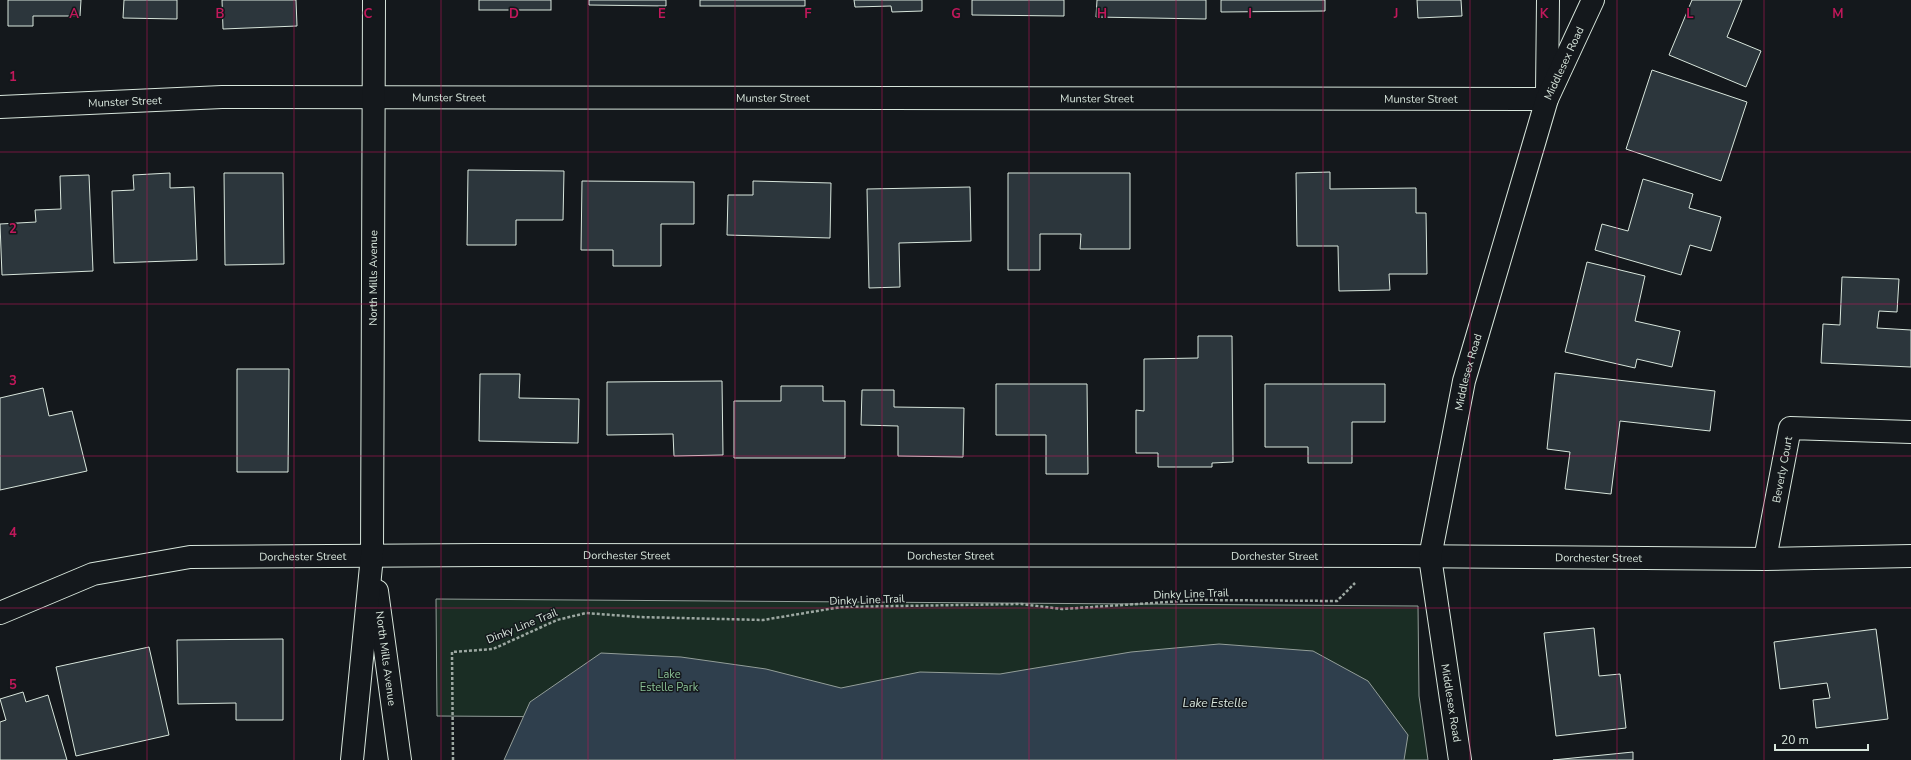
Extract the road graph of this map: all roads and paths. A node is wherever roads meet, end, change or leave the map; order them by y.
1 (374, 0) edge
2 (1548, 0) edge
3 (1593, 0) edge
4 (373, 98) junction
5 (1547, 99) junction
6 (0, 107) edge
7 (1911, 432) edge
8 (372, 556) junction
9 (1911, 556) edge
10 (1381, 557) junction
11 (1430, 557) junction
12 (1766, 559) junction
13 (0, 613) edge
14 (352, 760) edge
15 (400, 760) edge
16 (453, 760) edge
17 (1460, 760) edge

1 - 4 street, North Mills Avenue
2 - 5 street
3 - 5 street, Middlesex Road
4 - 5 street, Munster Street
4 - 6 street, Munster Street
4 - 8 street, North Mills Avenue
5 - 11 street, Middlesex Road
7 - 12 street, Beverly Court
8 - 10 street, Dorchester Street
8 - 13 street, Dorchester Street
8 - 14 street, North Mills Avenue
8 - 15 street, North Mills Avenue
9 - 12 street, Dorchester Street
10 - 11 street, Dorchester Street
10 - 16 path, Dinky Line Trail
11 - 12 street, Dorchester Street
11 - 17 street, Middlesex Road

